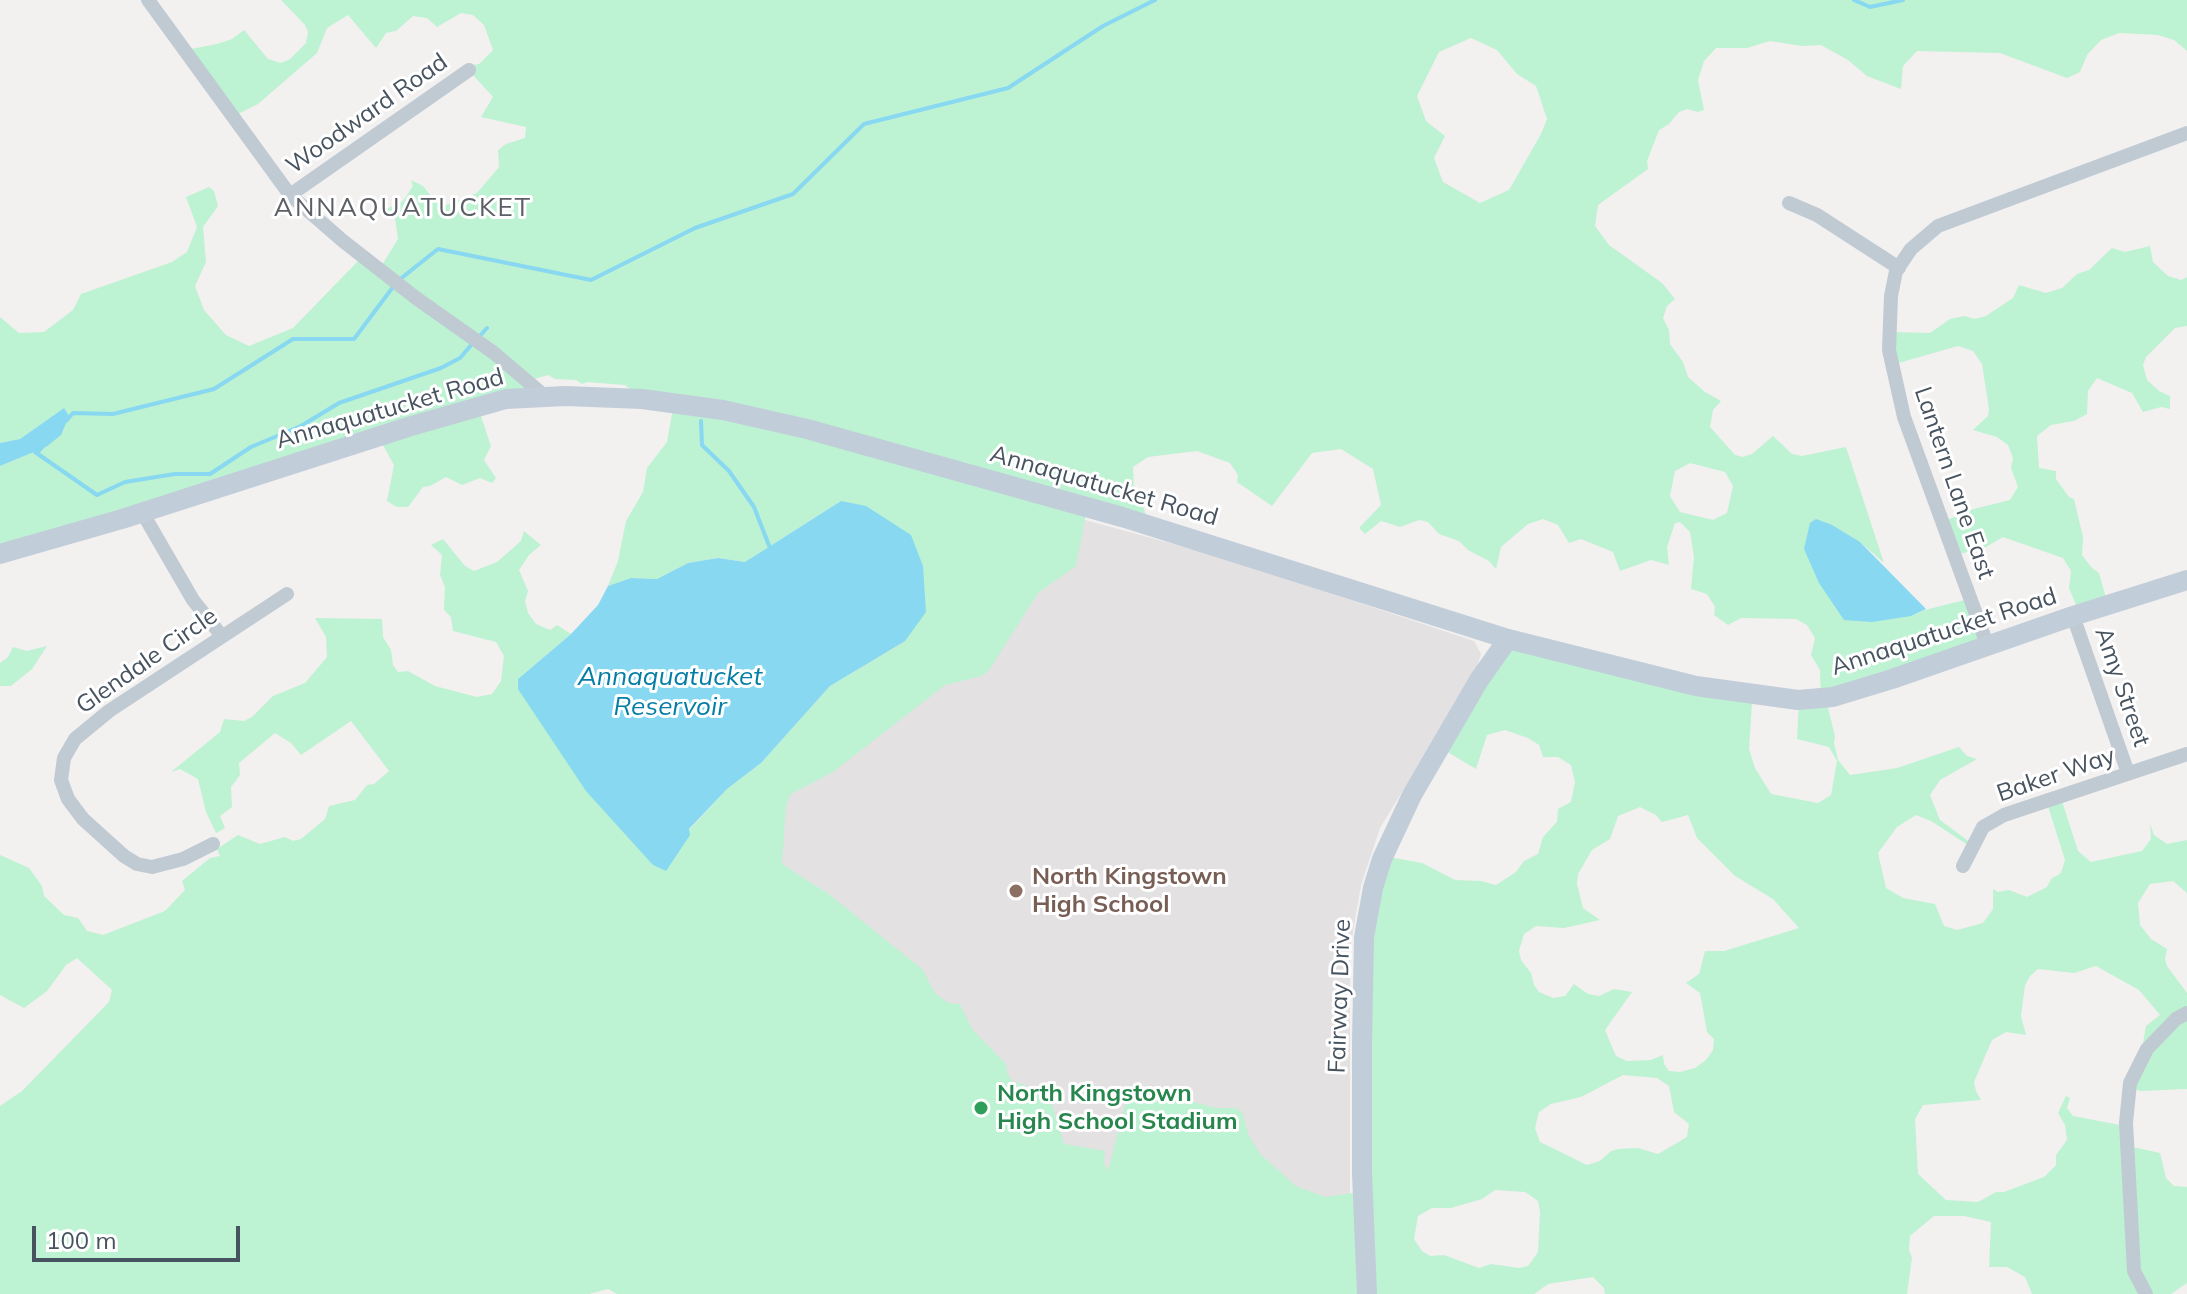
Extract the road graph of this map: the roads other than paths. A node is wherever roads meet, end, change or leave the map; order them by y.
1 (148, 0) edge
2 (469, 70) dead end
3 (2187, 133) edge
4 (290, 195) junction
5 (1789, 203) dead end
6 (1899, 268) junction
7 (547, 398) junction
8 (142, 512) junction
9 (0, 554) edge
10 (2187, 580) edge
11 (287, 594) dead end
12 (2073, 616) junction
13 (221, 635) junction
14 (1508, 639) junction
15 (1988, 647) junction
16 (2187, 754) edge
17 (2128, 773) junction
18 (213, 844) dead end
19 (1963, 866) dead end
20 (2187, 1013) edge
21 (1367, 1294) edge
22 (2146, 1294) edge

1 - 4 street
2 - 4 street, Woodward Road
3 - 6 street, Lantern Lane East
4 - 7 street
5 - 6 street
6 - 15 street, Lantern Lane East
7 - 8 street, Annaquatucket Road
7 - 14 street, Annaquatucket Road
8 - 9 street, Annaquatucket Road
8 - 13 street
10 - 12 street, Annaquatucket Road
11 - 13 street, Glendale Circle
12 - 15 street, Annaquatucket Road
12 - 17 street, Amy Street
13 - 18 street, Glendale Circle
14 - 15 street, Annaquatucket Road
14 - 21 street, Fairway Drive
16 - 17 street, Baker Way
17 - 19 street, Baker Way
20 - 22 street

